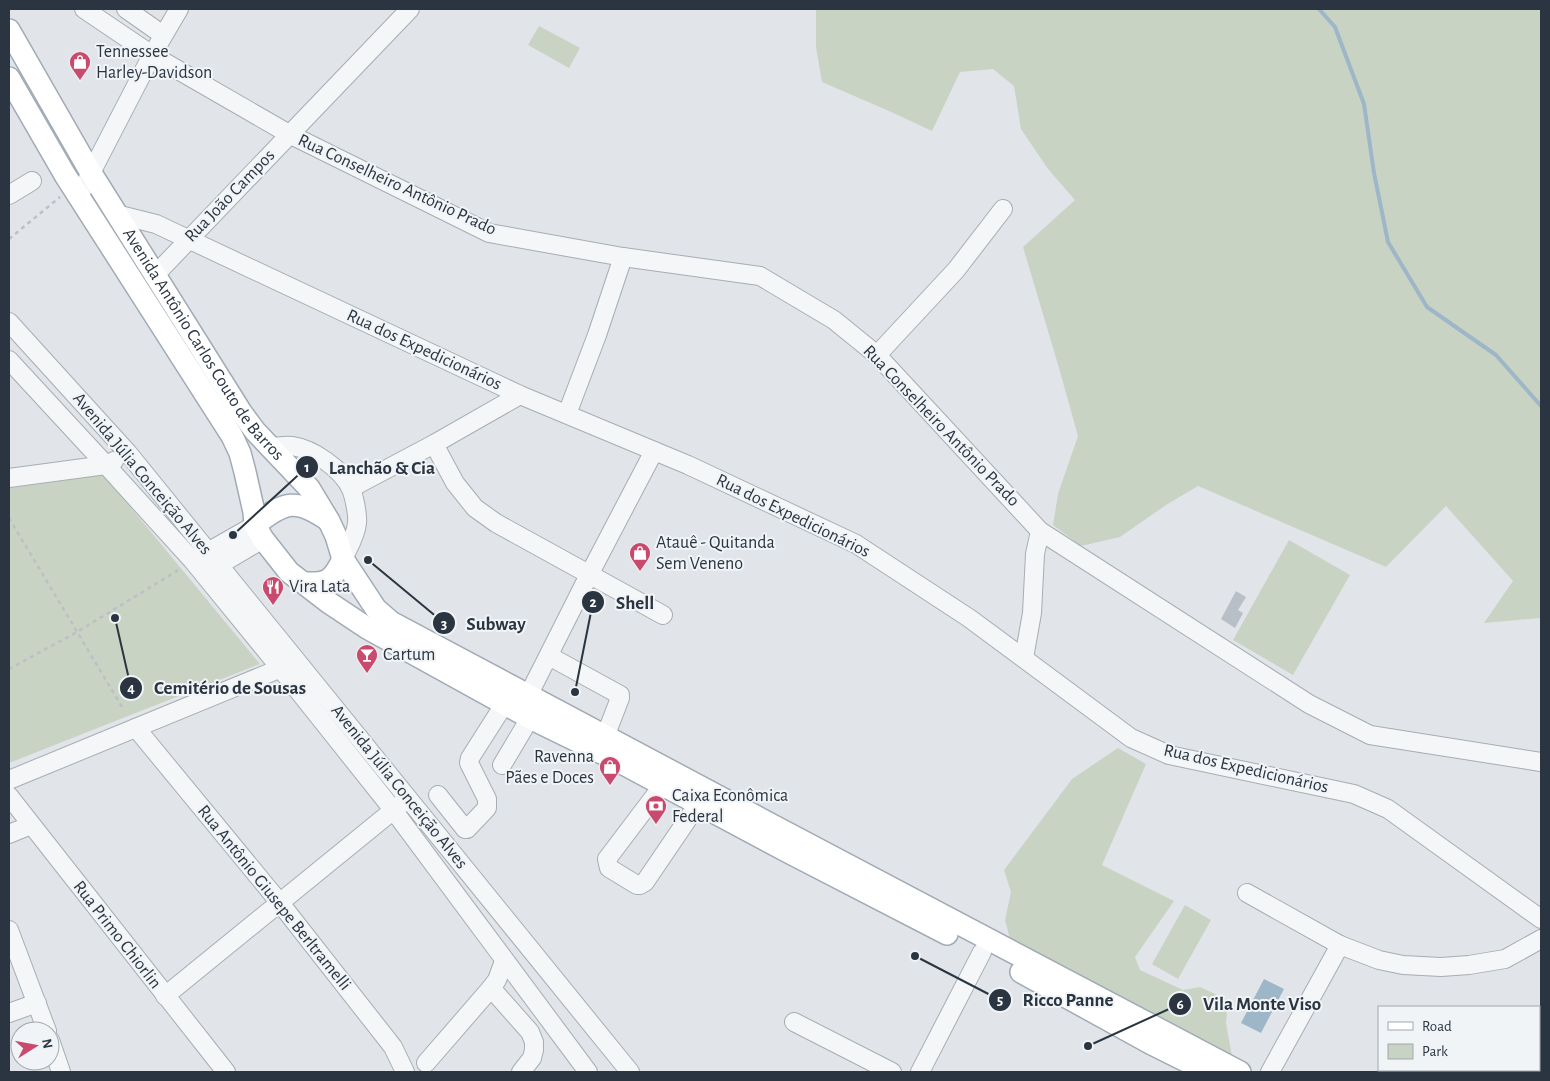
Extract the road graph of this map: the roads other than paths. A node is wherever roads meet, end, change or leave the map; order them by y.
1 (84, 9) edge
2 (126, 9) edge
3 (179, 9) edge
4 (410, 9) edge
5 (9, 30) edge
6 (163, 35) junction
7 (152, 55) junction
8 (9, 78) edge
9 (289, 134) junction
10 (91, 173) junction
11 (32, 181) dead end
12 (76, 191) junction
13 (9, 195) edge
14 (1003, 209) dead end
15 (116, 214) junction
16 (188, 240) junction
17 (623, 257) junction
18 (154, 276) junction
19 (9, 322) edge
20 (877, 355) junction
21 (9, 360) edge
22 (520, 395) junction
23 (567, 414) junction
24 (434, 444) junction
25 (269, 447) junction
26 (654, 451) junction
27 (128, 452) junction
28 (106, 465) junction
29 (9, 478) edge
30 (351, 488) junction
31 (329, 520) junction
32 (1040, 531) junction
33 (259, 532) junction
34 (213, 558) junction
35 (343, 560) junction
36 (198, 568) junction
37 (589, 575) junction
38 (305, 583) junction
39 (663, 615) dead end
40 (548, 656) junction
41 (1024, 658) junction
42 (298, 661) junction
43 (281, 669) junction
44 (528, 696) junction
45 (505, 703) junction
46 (530, 718) junction
47 (136, 728) junction
48 (605, 737) junction
49 (1541, 762) edge
50 (502, 765) dead end
51 (9, 780) edge
52 (663, 785) junction
53 (438, 795) dead end
54 (9, 796) edge
55 (408, 798) junction
56 (698, 804) junction
57 (394, 811) junction
58 (31, 825) junction
59 (9, 834) edge
60 (1246, 893) dead end
61 (280, 903) junction
62 (1541, 919) edge
63 (9, 930) edge
64 (1541, 939) edge
65 (1340, 945) junction
66 (982, 952) junction
67 (504, 961) junction
68 (491, 988) junction
69 (165, 996) junction
70 (37, 1003) junction
71 (9, 1013) edge
72 (43, 1021) edge
73 (794, 1022) dead end
74 (426, 1063) dead end
75 (226, 1072) edge
76 (405, 1072) edge
77 (521, 1072) edge
78 (588, 1072) edge
79 (630, 1072) edge
80 (892, 1072) edge
81 (920, 1072) edge
82 (1208, 1072) edge
83 (1240, 1072) edge
84 (1270, 1072) edge

1 - 7 street, Rua Conselheiro Antônio Prado
2 - 6 street
3 - 6 street
4 - 9 street, Rua João Campos
5 - 10 main road, Avenida Antônio Carlos Couto de Barros
6 - 7 street
7 - 9 street, Rua Conselheiro Antônio Prado
7 - 10 street
8 - 12 main road, Avenida Antônio Carlos Couto de Barros
9 - 16 street, Rua João Campos
9 - 17 street, Rua Conselheiro Antônio Prado
10 - 12 street
10 - 15 main road, Avenida Antônio Carlos Couto de Barros
11 - 13 street
12 - 33 main road, Avenida Antônio Carlos Couto de Barros
14 - 20 street
15 - 16 street, Rua dos Expedicionários
15 - 18 main road, Avenida Antônio Carlos Couto de Barros
16 - 18 street, Rua João Campos
16 - 22 street, Rua dos Expedicionários
17 - 20 street, Rua Conselheiro Antônio Prado
17 - 23 street
18 - 25 main road, Avenida Antônio Carlos Couto de Barros
19 - 27 street, Avenida Júlia Conceição Alves
20 - 32 street, Rua Conselheiro Antônio Prado
21 - 28 street, Avenida Júlia Conceição Alves
22 - 23 street, Rua dos Expedicionários
22 - 24 street
23 - 26 street, Rua dos Expedicionários
24 - 30 street
24 - 37 street
25 - 30 street
25 - 31 main road, Avenida Antônio Carlos Couto de Barros
26 - 37 street
26 - 41 street, Rua dos Expedicionários
27 - 28 street
27 - 34 street, Avenida Júlia Conceição Alves
28 - 29 street
28 - 36 street, Avenida Júlia Conceição Alves
30 - 35 street
31 - 33 main road
31 - 35 main road, Avenida Antônio Carlos Couto de Barros
32 - 41 street
32 - 49 street, Rua Conselheiro Antônio Prado
33 - 34 street
33 - 38 main road, Avenida Antônio Carlos Couto de Barros
34 - 36 street
34 - 42 street, Avenida Júlia Conceição Alves
35 - 38 main road
35 - 44 main road, Avenida Antônio Carlos Couto de Barros
36 - 43 street, Avenida Júlia Conceição Alves
37 - 39 street
37 - 40 street
38 - 45 main road, Avenida Antônio Carlos Couto de Barros
40 - 44 street
40 - 48 street
41 - 62 street, Rua dos Expedicionários
42 - 43 street
42 - 55 street, Avenida Júlia Conceição Alves
43 - 47 street
43 - 57 street, Avenida Júlia Conceição Alves
44 - 48 main road, Avenida Antônio Carlos Couto de Barros
45 - 46 main road, Avenida Antônio Carlos Couto de Barros
45 - 53 street
46 - 50 street
46 - 52 main road, Avenida Antônio Carlos Couto de Barros
47 - 51 street
47 - 61 street, Rua Antônio Giusepe Berltramelli
48 - 83 main road, Avenida Antônio Carlos Couto de Barros
52 - 56 main road, Avenida Antônio Carlos Couto de Barros
52 - 56 street
54 - 58 street, Rua Primo Chiorlin
55 - 57 street
55 - 79 street, Avenida Júlia Conceição Alves
56 - 66 main road, Avenida Antônio Carlos Couto de Barros
57 - 61 street
57 - 67 street, Avenida Júlia Conceição Alves
58 - 59 street
58 - 69 street, Rua Primo Chiorlin
60 - 65 street
61 - 69 street
61 - 76 street, Rua Antônio Giusepe Berltramelli
63 - 70 street
64 - 65 street
65 - 84 street
66 - 81 street
66 - 82 main road, Avenida Antônio Carlos Couto de Barros
67 - 68 street
67 - 78 street, Avenida Júlia Conceição Alves
68 - 74 street
68 - 77 street
69 - 75 street, Rua Primo Chiorlin
70 - 71 street
70 - 72 street
73 - 80 street

